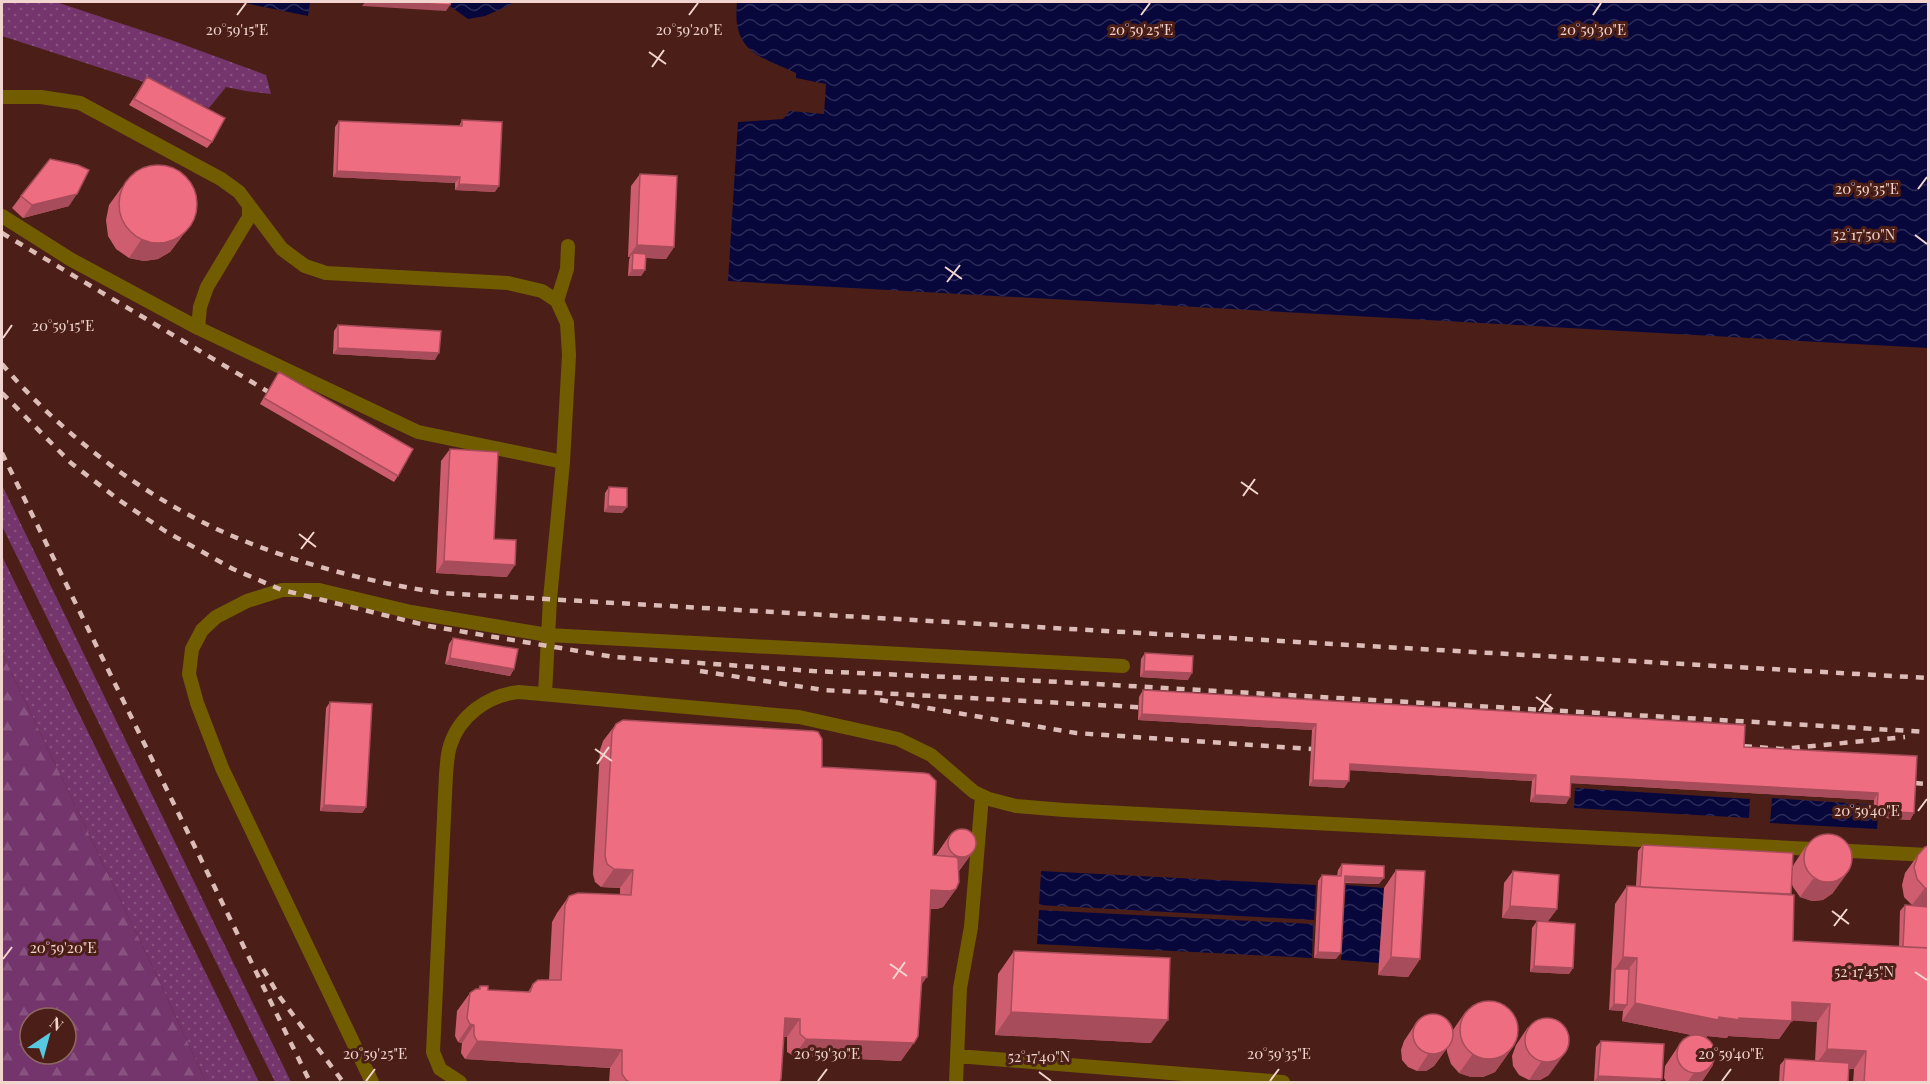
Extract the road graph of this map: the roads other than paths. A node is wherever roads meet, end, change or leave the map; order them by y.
1 (2, 97) edge
2 (249, 205) junction
3 (2, 216) edge
4 (568, 246) dead end
5 (557, 301) junction
6 (198, 328) junction
7 (563, 462) junction
8 (548, 635) junction
9 (1123, 666) dead end
10 (545, 694) junction
11 (982, 796) junction
12 (1929, 855) edge
13 (957, 1056) junction
14 (372, 1083) edge
15 (460, 1083) edge
16 (956, 1083) edge
17 (1283, 1083) edge

1 - 2 lane
2 - 5 lane
2 - 6 lane
3 - 6 lane
4 - 5 lane
5 - 7 lane
6 - 7 lane
7 - 8 lane
8 - 9 lane
8 - 10 lane
8 - 14 lane
10 - 11 lane
10 - 15 lane
11 - 12 lane
11 - 13 lane
13 - 16 lane
13 - 17 lane

